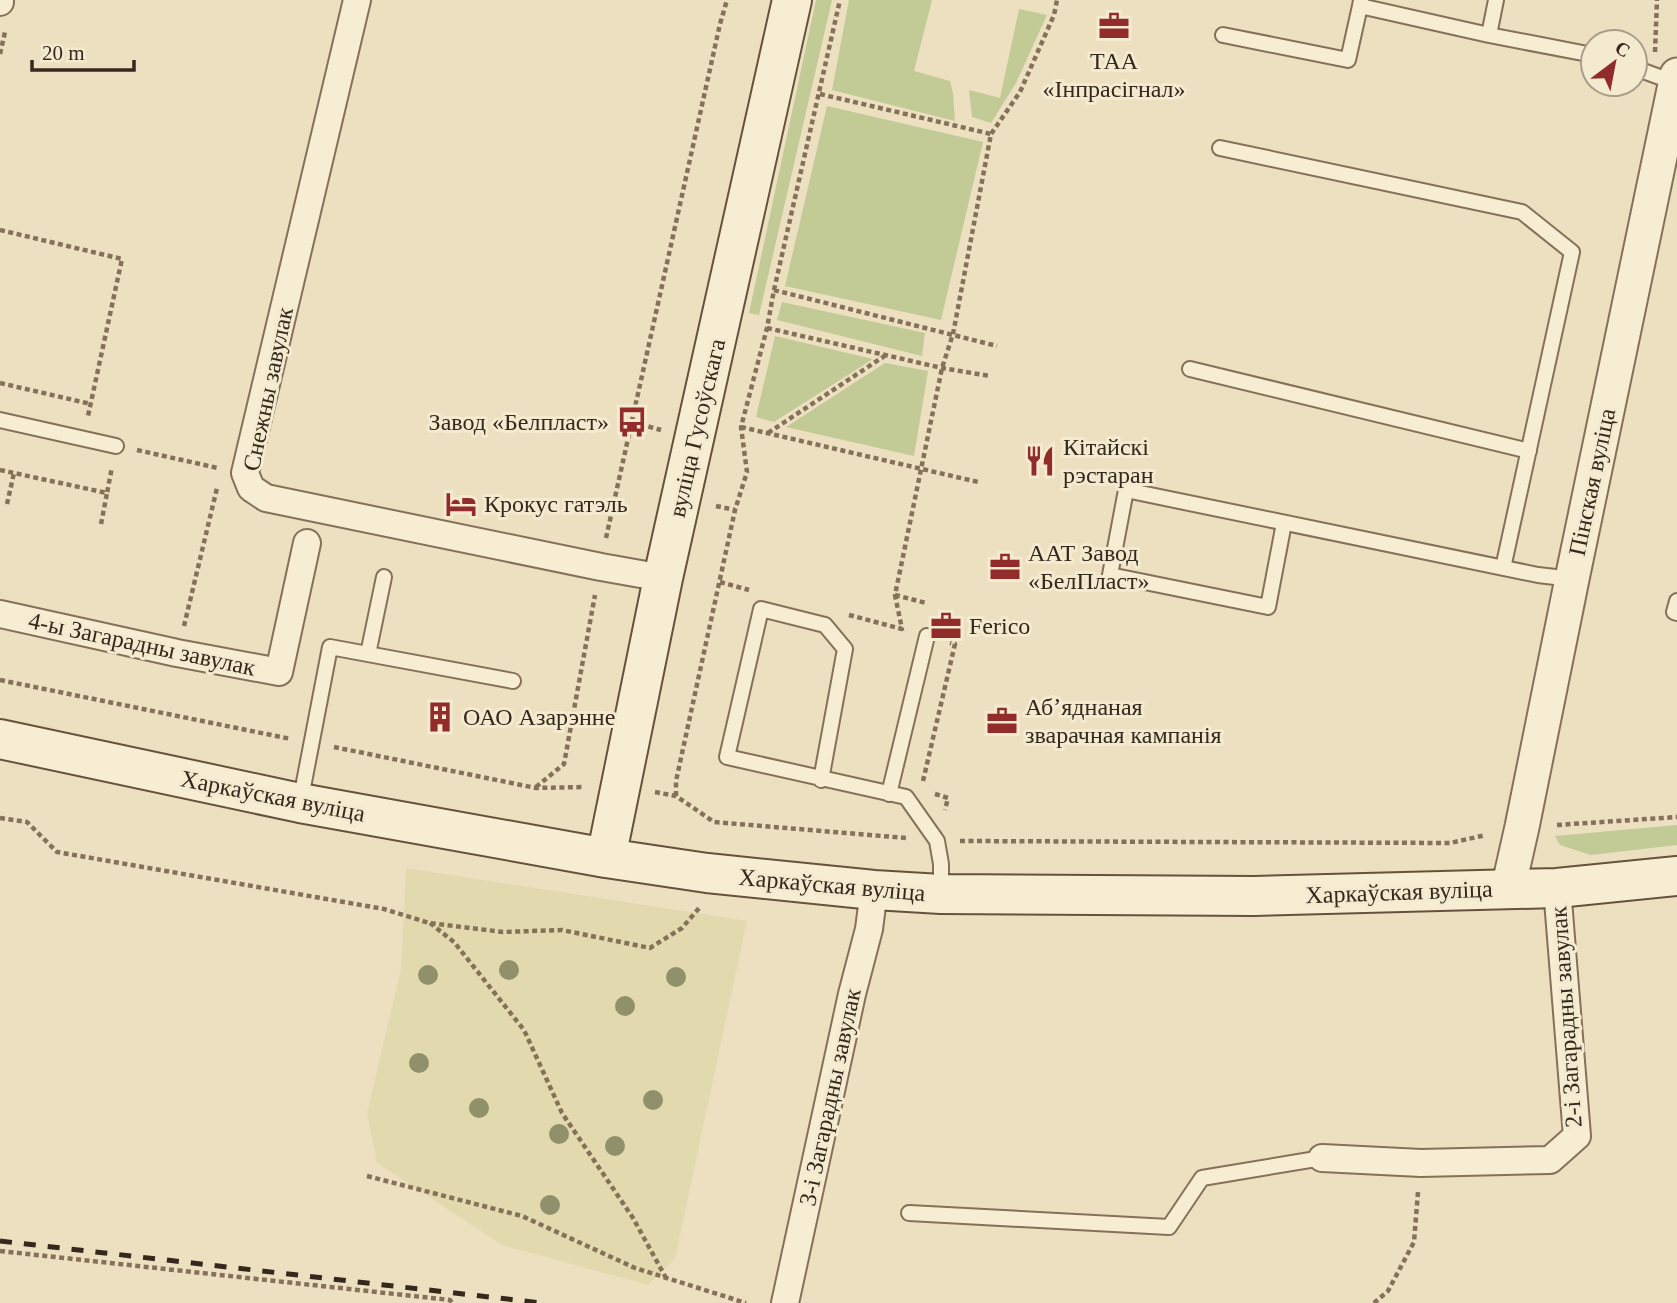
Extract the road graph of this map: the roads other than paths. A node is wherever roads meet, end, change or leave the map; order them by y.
1 (357, 0) edge
2 (792, 0) edge
3 (1496, 0) edge
4 (1360, 3) edge
5 (1223, 35) dead end
6 (1489, 35) junction
7 (1579, 52) edge
8 (1649, 72) edge
9 (1676, 79) edge
10 (1220, 148) dead end
11 (1190, 369) dead end
12 (0, 420) edge
13 (117, 446) dead end
14 (1529, 451) junction
15 (1284, 523) junction
16 (307, 543) dead end
17 (1503, 568) junction
18 (384, 577) dead end
19 (663, 578) junction
20 (1572, 579) junction
21 (1677, 601) edge
22 (1677, 613) edge
23 (0, 614) edge
24 (927, 636) road end
25 (368, 654) junction
26 (513, 681) dead end
27 (0, 739) edge
28 (821, 780) junction
29 (889, 794) junction
30 (300, 803) junction
31 (606, 858) junction
32 (1677, 876) edge
33 (1557, 888) junction
34 (1508, 889) junction
35 (874, 890) junction
36 (941, 894) junction
37 (1322, 1158) joint
38 (909, 1213) dead end
39 (785, 1303) edge

1 - 19 street, Снежны завулак
2 - 19 main road, вуліца Гусоўскага
3 - 6 lane
4 - 5 lane
4 - 6 lane
6 - 7 lane
8 - 9 lane
9 - 20 street, Пінская вуліца
10 - 14 lane
11 - 14 lane
12 - 13 lane
14 - 17 lane
15 - 15 lane
15 - 17 lane
16 - 23 street, 4-ы Загарадны завулак
17 - 20 lane
18 - 25 lane
19 - 31 main road, вуліца Гусоўскага
20 - 34 street, Пінская вуліца
21 - 22 lane
24 - 29 lane
25 - 26 lane
25 - 30 lane
27 - 30 main road, Харкаўская вуліца
28 - 28 lane
28 - 29 lane
29 - 36 lane
30 - 31 main road, Харкаўская вуліца
31 - 35 main road, Харкаўская вуліца
32 - 33 main road, Харкаўская вуліца
33 - 34 main road, Харкаўская вуліца
33 - 37 street, 2-і Загарадны завулак
34 - 36 main road, Харкаўская вуліца
35 - 36 main road, Харкаўская вуліца
35 - 39 street, 3-і Загарадны завулак
37 - 38 lane

